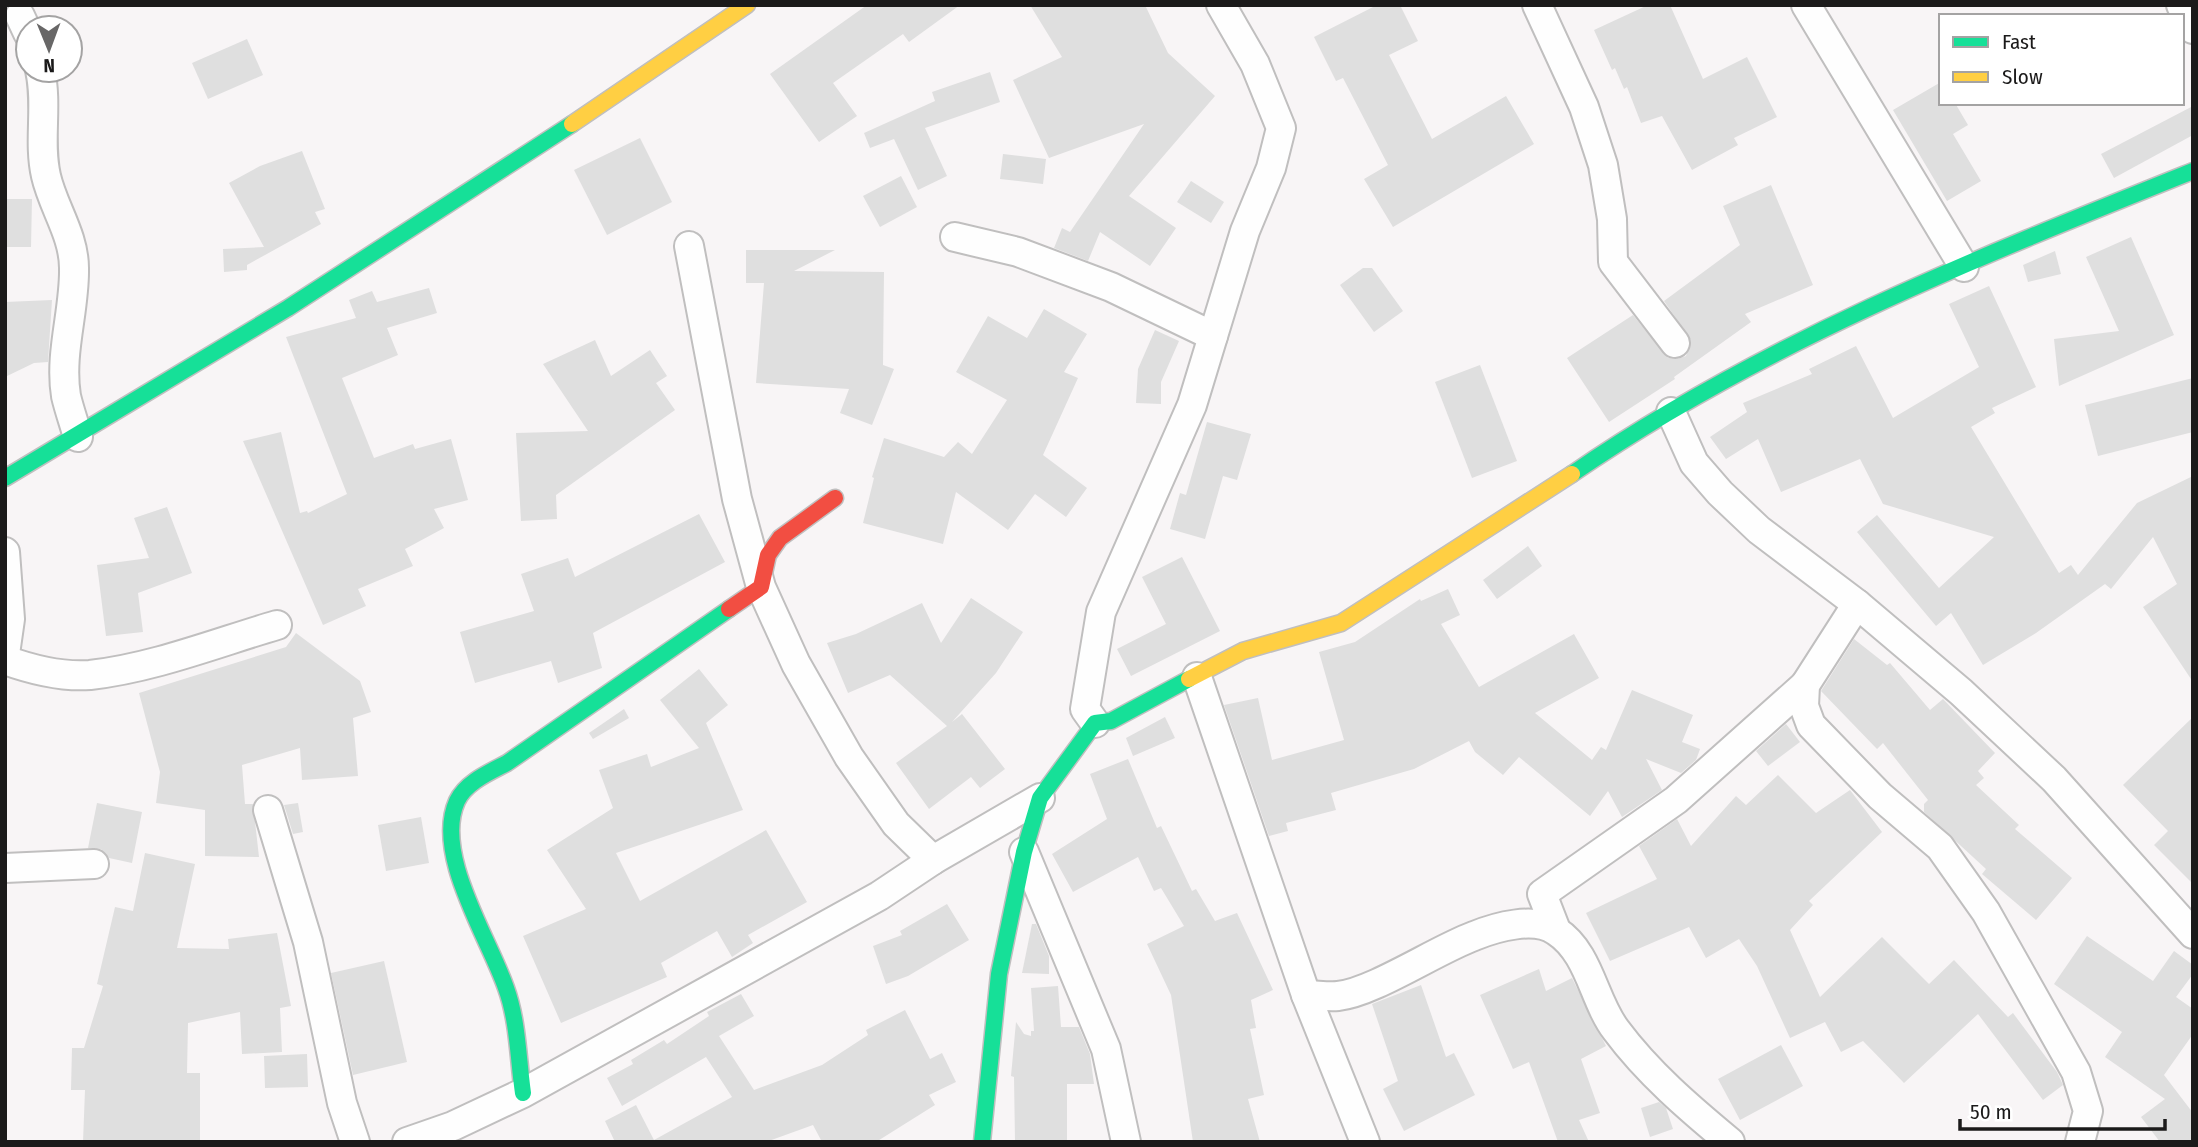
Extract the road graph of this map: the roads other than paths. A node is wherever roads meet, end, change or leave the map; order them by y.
1 (747, 5) edge
2 (1221, 5) edge
3 (1537, 5) edge
4 (1806, 5) edge
5 (2181, 5) edge
6 (2193, 29) edge
7 (42, 84) edge
8 (2193, 171) edge
9 (956, 237) dead end
10 (689, 246) dead end
11 (1964, 267) junction
12 (1213, 337) junction
13 (1675, 343) dead end
14 (1671, 412) junction
15 (78, 437) junction
16 (5, 478) edge
17 (835, 498) dead end
18 (5, 552) edge
19 (761, 587) junction
20 (1857, 604) junction
21 (277, 625) dead end
22 (5, 654) edge
23 (5, 660) edge
24 (1197, 677) junction
25 (1805, 685) junction
26 (1095, 723) junction
27 (1040, 799) junction
28 (268, 810) dead end
29 (1024, 852) junction
30 (933, 860) junction
31 (94, 864) dead end
32 (5, 868) edge
33 (1556, 930) junction
34 (2193, 934) edge
35 (1306, 995) junction
36 (523, 1093) junction
37 (455, 1134) edge
38 (355, 1142) edge
39 (407, 1142) edge
40 (982, 1142) edge
41 (1126, 1142) edge
42 (1365, 1142) edge
43 (1730, 1142) edge
44 (2080, 1142) edge

1 - 15 street
2 - 12 street
3 - 13 street
4 - 11 street
5 - 6 street
7 - 15 street
8 - 11 street
9 - 12 street
10 - 19 street
11 - 14 street
12 - 26 street
14 - 20 street
14 - 24 street
15 - 16 street
17 - 19 street
18 - 22 street
19 - 30 street
19 - 36 street
20 - 25 street
20 - 34 street
21 - 23 street
24 - 26 street
24 - 35 street
25 - 33 street
25 - 44 street
26 - 27 street
27 - 29 street
27 - 30 street
28 - 38 street
29 - 40 street
29 - 41 street
30 - 36 street
31 - 32 street
33 - 35 street
33 - 43 street
35 - 42 street
36 - 37 street
37 - 39 street

